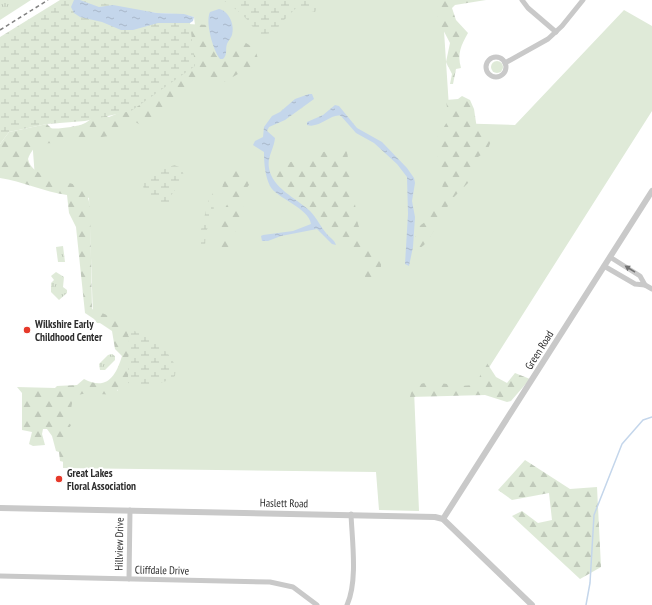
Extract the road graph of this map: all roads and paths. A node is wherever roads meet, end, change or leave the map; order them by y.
1 (522, 0) edge
2 (583, 0) edge
3 (556, 32) junction
4 (505, 62) junction
5 (652, 191) edge
6 (610, 257) junction
7 (604, 266) junction
8 (645, 285) junction
9 (652, 290) edge
10 (0, 508) edge
11 (130, 510) junction
12 (351, 514) junction
13 (443, 519) junction
14 (0, 576) edge
15 (129, 579) junction
16 (317, 605) edge
17 (347, 605) edge
18 (532, 605) edge

1 - 3 street
2 - 3 street
3 - 4 street
4 - 4 street
5 - 6 street, Green Road
6 - 7 street, Green Road
8 -> 6 street
7 - 8 street
7 - 13 street, Green Road
8 - 9 street
10 - 11 street, Haslett Road
11 - 12 street, Haslett Road
11 - 15 street, Hillview Drive
12 - 13 street, Haslett Road
12 - 17 street
13 - 18 street
14 - 15 street, Cliffdale Drive
15 - 16 street, Cliffdale Drive

